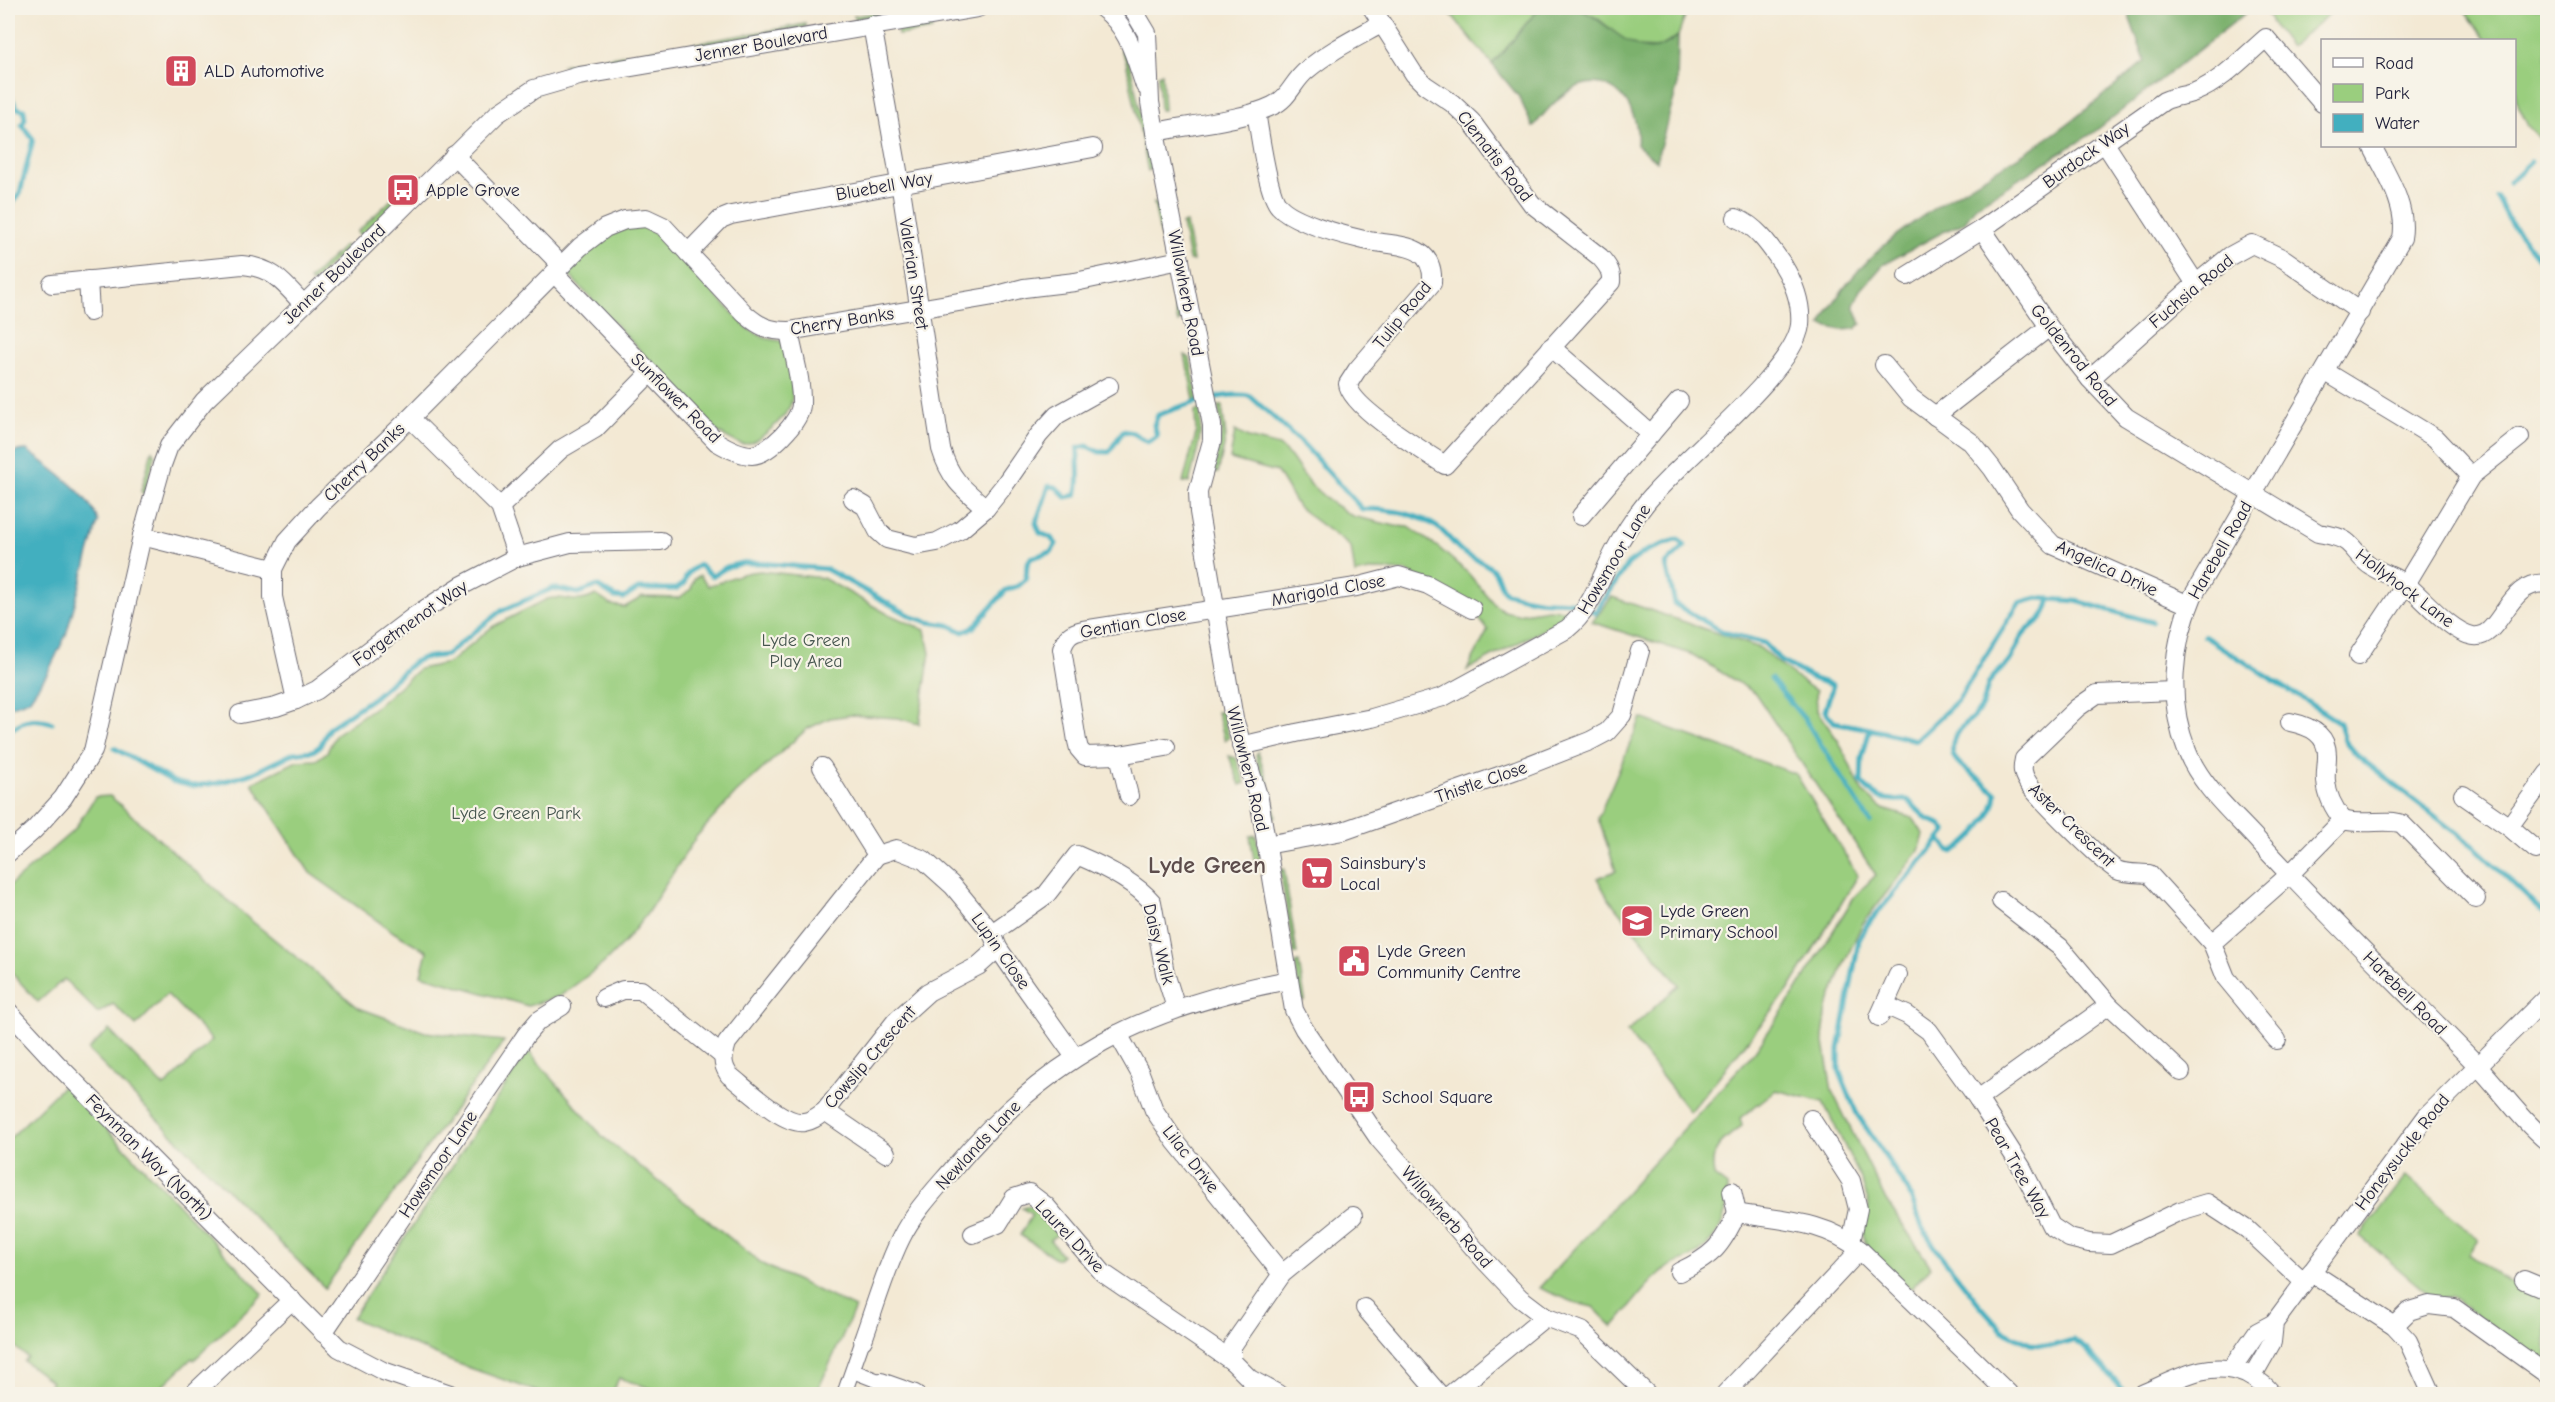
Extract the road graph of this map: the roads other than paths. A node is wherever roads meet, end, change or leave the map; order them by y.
1 (978, 8) edge
2 (1104, 8) edge
3 (1372, 8) edge
4 (1135, 9) edge
5 (1381, 24) junction
6 (1121, 25) junction
7 (872, 26) junction
8 (1150, 102) junction
9 (2321, 102) edge
10 (1256, 112) junction
11 (1155, 132) junction
12 (2104, 142) junction
13 (2372, 147) edge
14 (1093, 148) dead end
15 (454, 156) junction
16 (900, 182) junction
17 (1736, 218) dead end
18 (1982, 229) junction
19 (688, 253) junction
20 (1180, 260) junction
21 (557, 269) junction
22 (1907, 276) dead end
23 (88, 280) junction
24 (52, 284) dead end
25 (2196, 284) junction
26 (303, 304) junction
27 (919, 308) junction
28 (90, 312) dead end
29 (2360, 312) junction
30 (2049, 327) junction
31 (789, 331) junction
32 (1551, 347) junction
33 (1884, 365) dead end
34 (2326, 372) junction
35 (650, 374) junction
36 (2090, 379) junction
37 (1109, 386) dead end
38 (1678, 401) dead end
39 (1935, 416) junction
40 (410, 418) junction
41 (1651, 434) junction
42 (2520, 436) dead end
43 (2471, 476) junction
44 (2254, 492) junction
45 (853, 498) dead end
46 (500, 507) junction
47 (986, 508) junction
48 (1581, 516) dead end
49 (142, 536) junction
50 (661, 540) dead end
51 (517, 557) junction
52 (273, 569) junction
53 (2406, 584) junction
54 (2547, 584) edge
55 (2189, 605) junction
56 (1214, 609) junction
57 (1472, 609) dead end
58 (1640, 651) dead end
59 (2358, 656) dead end
60 (2174, 691) junction
61 (296, 700) junction
62 (240, 714) dead end
63 (2290, 722) dead end
64 (1241, 746) junction
65 (1166, 747) dead end
66 (1119, 754) junction
67 (822, 767) dead end
68 (2547, 772) edge
69 (2463, 795) dead end
70 (1129, 796) dead end
71 (2343, 820) junction
72 (2509, 827) junction
73 (1266, 845) junction
74 (2536, 850) dead end
75 (8, 853) edge
76 (877, 855) junction
77 (2289, 875) junction
78 (2476, 899) dead end
79 (2001, 901) dead end
80 (995, 940) junction
81 (2212, 944) junction
82 (1898, 975) dead end
83 (1289, 980) junction
84 (2547, 996) edge
85 (604, 998) dead end
86 (2109, 1005) junction
87 (562, 1006) dead end
88 (1176, 1008) junction
89 (8, 1011) edge
90 (1118, 1034) junction
91 (2277, 1040) dead end
92 (723, 1056) junction
93 (1075, 1056) junction
94 (2477, 1065) junction
95 (2181, 1072) dead end
96 (1978, 1099) junction
97 (825, 1111) junction
98 (1811, 1119) dead end
99 (2547, 1142) edge
100 (886, 1153) dead end
101 (1732, 1191) dead end
102 (1737, 1213) junction
103 (1353, 1216) dead end
104 (973, 1234) dead end
105 (1855, 1246) junction
106 (1679, 1272) dead end
107 (1282, 1274) junction
108 (2307, 1277) junction
109 (2524, 1280) dead end
110 (2547, 1290) edge
111 (292, 1300) junction
112 (1365, 1308) dead end
113 (1545, 1317) junction
114 (2274, 1323) junction
115 (2394, 1326) junction
116 (323, 1333) junction
117 (863, 1340) joint
118 (1232, 1361) junction
119 (2232, 1368) junction
120 (853, 1371) junction
121 (2547, 1375) edge
122 (2252, 1377) junction
123 (881, 1382) joint
124 (2146, 1393) edge
125 (192, 1395) edge
126 (450, 1395) edge
127 (844, 1395) edge
128 (915, 1395) edge
129 (1278, 1395) edge
130 (1439, 1395) edge
131 (1451, 1395) edge
132 (1647, 1395) edge
133 (1725, 1395) edge
134 (2009, 1395) edge
135 (2272, 1395) edge
136 (2432, 1395) edge

1 - 7 street, Jenner Boulevard
2 - 6 street
3 - 5 street, Clematis Road
4 - 6 street
4 - 8 street, Willowherb Road
5 - 10 street
5 - 32 street, Clematis Road
6 - 8 street
7 - 15 street, Jenner Boulevard
7 - 16 street, Valerian Street
8 - 11 street, Willowherb Road
9 - 12 street, Burdock Way
10 - 11 street
10 - 32 street, Tulip Road
11 - 20 street, Willowherb Road
12 - 18 street, Burdock Way
12 - 25 street
13 - 29 street, Harebell Road
14 - 16 street, Bluebell Way
15 - 21 street
15 - 26 street, Jenner Boulevard
16 - 19 street, Bluebell Way
16 - 27 street, Valerian Street
17 - 64 street, Howsmoor Lane
18 - 22 street, Burdock Way
18 - 30 street, Goldenrod Road
19 - 21 street, Cherry Banks
19 - 31 street, Cherry Banks
20 - 27 street, Cherry Banks
20 - 56 street, Willowherb Road
21 - 35 street, Sunflower Road
21 - 40 street, Cherry Banks
23 - 24 street
23 - 26 street
23 - 28 street
25 - 29 street, Fuchsia Road
25 - 36 street, Fuchsia Road
26 - 49 street, Jenner Boulevard
27 - 31 street, Cherry Banks
27 - 47 street, Valerian Street
29 - 34 street, Harebell Road
30 - 36 street, Goldenrod Road
30 - 39 street
31 - 35 street, Sunflower Road
32 - 41 street
33 - 39 street, Angelica Drive
34 - 43 street
34 - 44 street, Harebell Road
35 - 46 street
36 - 44 street, Goldenrod Road
37 - 47 street
38 - 41 street
39 - 55 street, Angelica Drive
40 - 46 street
40 - 52 street, Cherry Banks
41 - 48 street
42 - 43 street
43 - 53 street
44 - 53 street, Hollyhock Lane
44 - 55 street, Harebell Road
45 - 47 street
46 - 51 street
49 - 52 street
49 - 75 street, Jenner Boulevard
50 - 51 street, Forgetmenot Way
51 - 61 street, Forgetmenot Way
52 - 61 street
53 - 54 street, Hollyhock Lane
53 - 59 street
55 - 60 street, Harebell Road
56 - 57 street, Marigold Close
56 - 64 street, Willowherb Road
56 - 66 street, Gentian Close
58 - 73 street, Thistle Close
60 - 77 street, Harebell Road
60 - 81 street, Aster Crescent
61 - 62 street, Forgetmenot Way
63 - 71 street
64 - 73 street, Willowherb Road
65 - 66 street, Gentian Close
66 - 70 street
67 - 76 street
68 - 72 street
69 - 72 street
71 - 77 street
71 - 78 street
72 - 74 street
73 - 83 street, Willowherb Road
76 - 80 street, Lupin Close
76 - 92 street
77 - 81 street
77 - 94 street, Harebell Road
79 - 86 street
80 - 88 street, Daisy Walk
80 - 93 street, Lupin Close
80 - 97 street, Cowslip Crescent
81 - 91 street, Aster Crescent
82 - 96 street, Pear Tree Way
83 - 88 street, Newlands Lane
83 - 113 street, Willowherb Road
84 - 94 street, Honeysuckle Road
85 - 92 street, Cowslip Crescent
86 - 95 street
86 - 96 street
87 - 116 street, Howsmoor Lane
88 - 90 street, Newlands Lane
89 - 111 street, Feynman Way (North)
90 - 93 street, Newlands Lane
90 - 107 street, Lilac Drive
92 - 97 street, Cowslip Crescent
93 - 117 street, Newlands Lane
94 - 99 street, Harebell Road
94 - 108 street, Honeysuckle Road
96 - 108 street, Pear Tree Way
97 - 100 street
98 - 105 street
101 - 102 street
102 - 105 street
102 - 106 street
103 - 107 street
104 - 118 street, Laurel Drive
105 - 133 street
105 - 134 street
107 - 118 street
108 - 114 street, Honeysuckle Road
108 - 115 street
109 - 110 street
111 - 116 street, Feynman Way (North)
111 - 125 street
112 - 130 street
113 - 131 street
113 - 132 street, Willowherb Road
114 - 119 street, Honeysuckle Road
114 - 122 street, Honeysuckle Road
115 - 121 street
115 - 136 street
116 - 126 street, Feynman Way (North)
117 - 120 street, Newlands Lane
118 - 129 street
119 - 122 street
119 - 124 street
120 - 123 street
120 - 127 street, Newlands Lane
122 - 135 street
123 - 128 street

